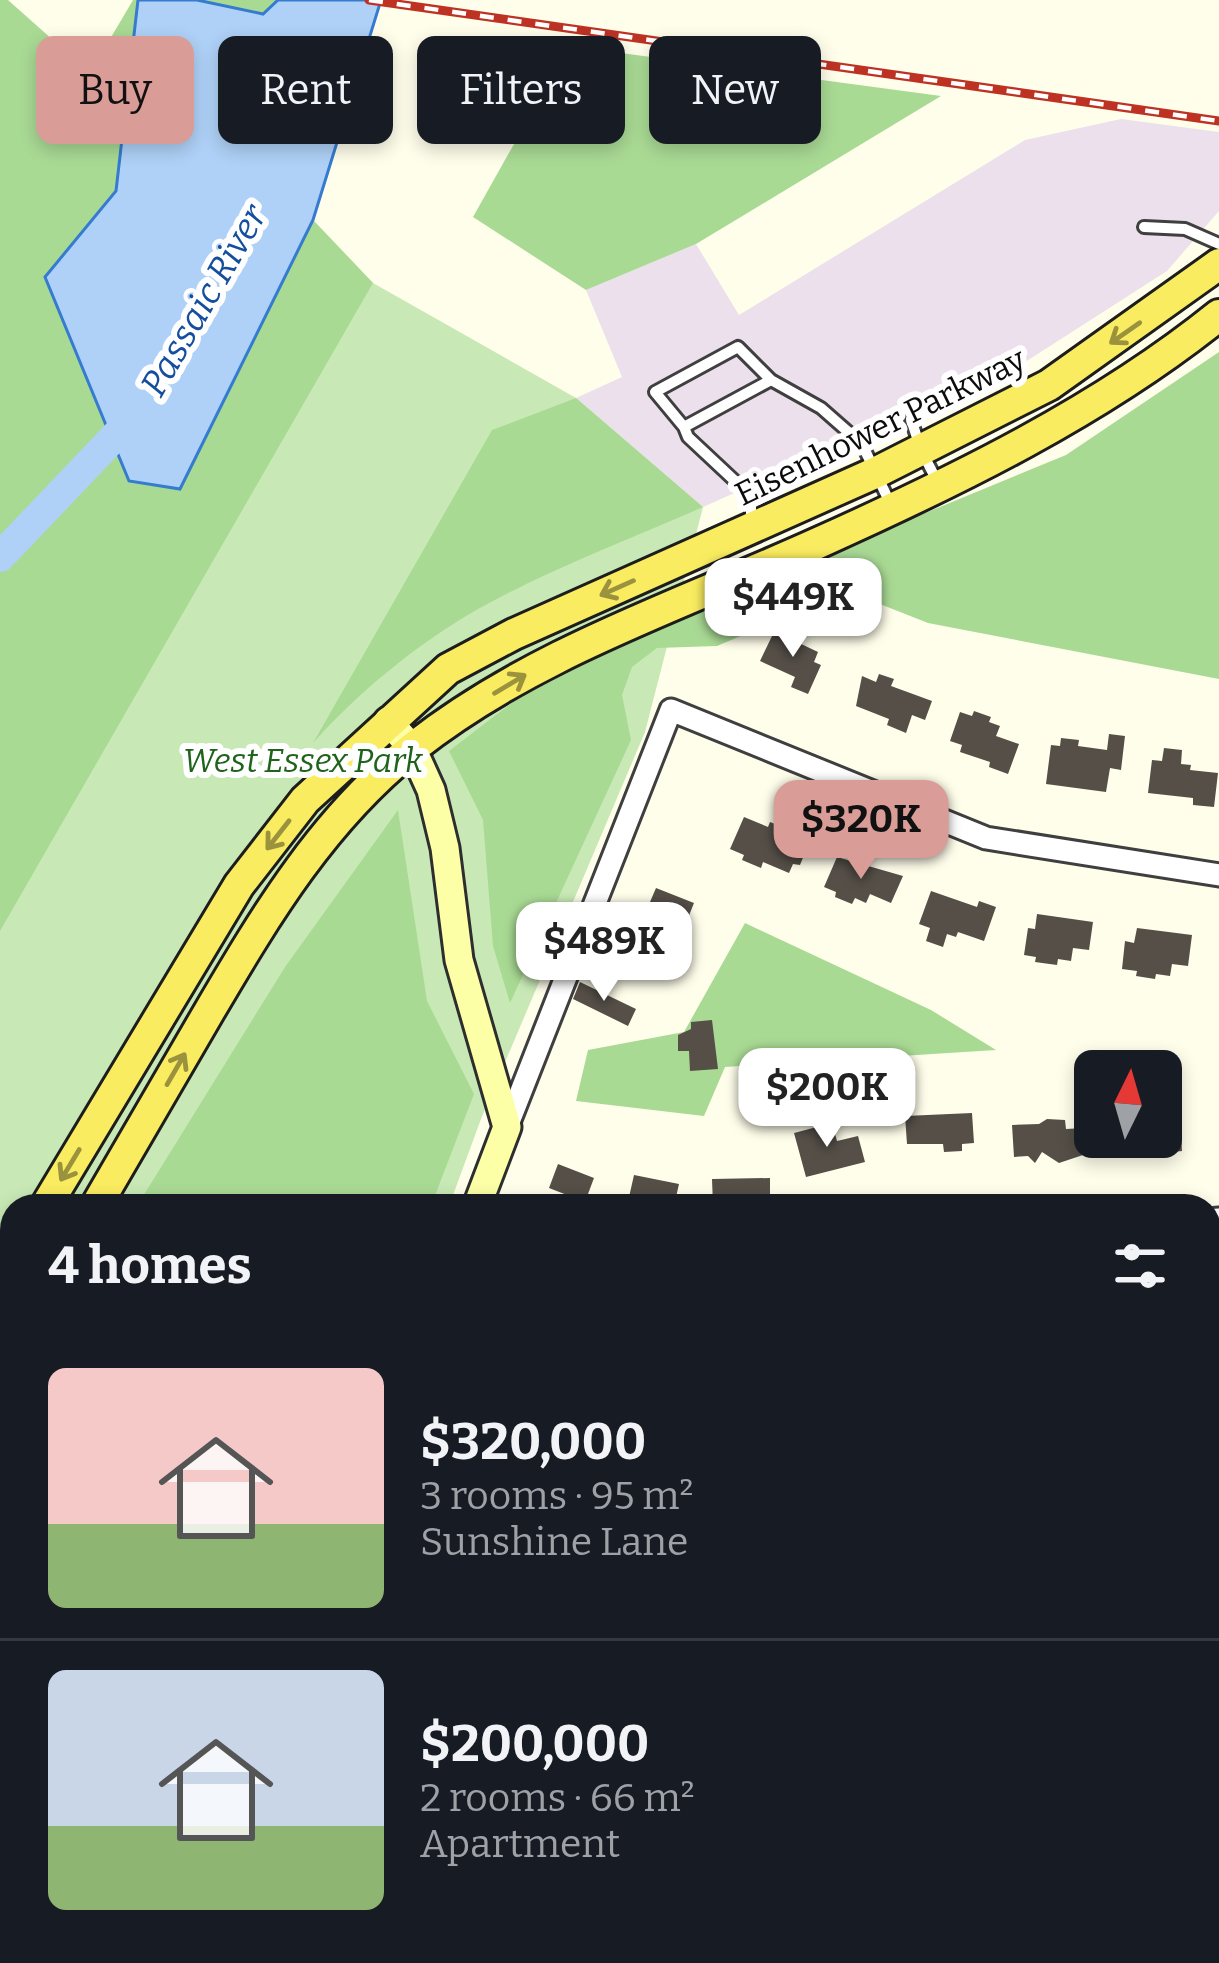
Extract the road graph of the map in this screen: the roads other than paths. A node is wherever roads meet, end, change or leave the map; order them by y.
1 (1144, 227) dead end
2 (1219, 244) edge
3 (1219, 264) edge
4 (1219, 316) edge
5 (772, 380) junction
6 (911, 419) dead end
7 (684, 427) junction
8 (921, 450) junction
9 (878, 472) junction
10 (938, 484) junction
11 (892, 508) junction
12 (751, 528) junction
13 (388, 721) junction
14 (412, 748) junction
15 (1219, 875) edge
16 (507, 1127) junction
17 (53, 1194) edge
18 (103, 1194) edge
19 (482, 1194) edge

1 - 2 lane
3 -> 8 main road, Eisenhower Parkway
4 - 10 main road
5 - 7 lane
5 - 7 lane
5 - 9 lane
6 - 8 lane
7 - 12 lane
8 - 9 main road, Eisenhower Parkway
8 - 10 lane
9 - 11 lane
9 - 12 main road, Eisenhower Parkway
10 - 11 main road
14 -> 11 main road
12 -> 13 main road, Eisenhower Parkway
13 - 14 street
13 -> 17 main road, Eisenhower Parkway
14 - 16 street
18 -> 14 main road
15 - 16 street
16 - 19 street

